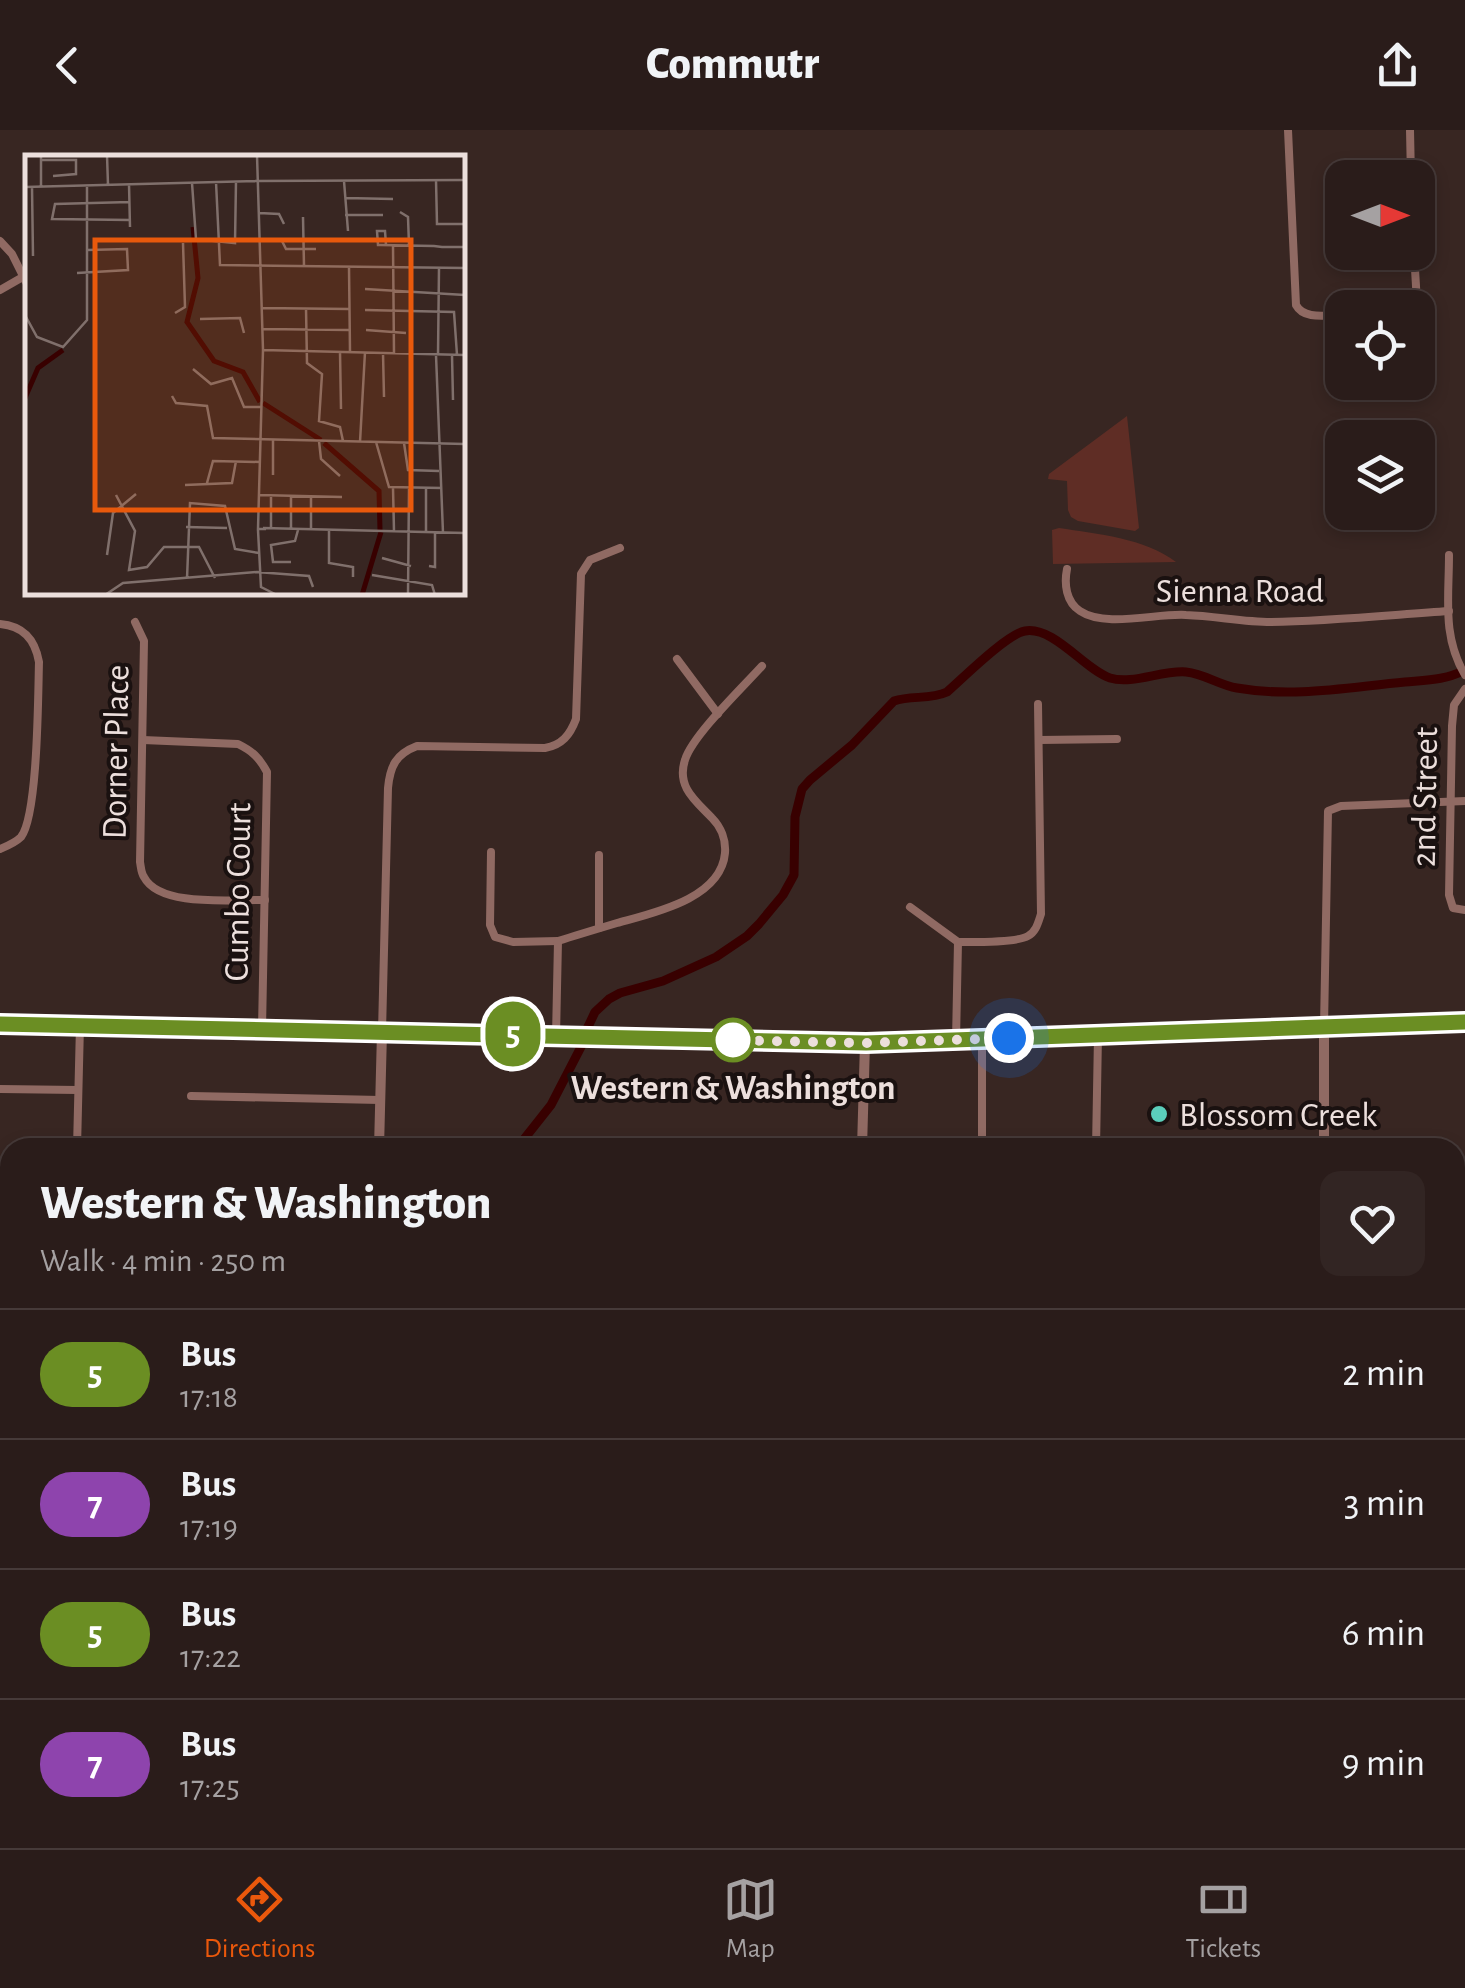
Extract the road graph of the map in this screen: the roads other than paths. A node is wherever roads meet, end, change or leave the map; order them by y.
1 (1288, 130) edge
2 (1410, 130) edge
3 (1411, 160) edge
4 (0, 240) edge
5 (25, 275) edge
6 (0, 290) edge
7 (1325, 316) edge
8 (620, 548) dead end
9 (1449, 555) dead end
10 (1068, 570) dead end
11 (1448, 611) junction
12 (134, 622) dead end
13 (0, 624) edge
14 (677, 659) dead end
15 (762, 666) dead end
16 (1465, 675) edge
17 (1465, 689) edge
18 (1038, 704) dead end
19 (718, 714) junction
20 (1117, 739) dead end
21 (143, 740) junction
22 (1039, 740) junction
23 (1452, 801) junction
24 (1465, 801) edge
25 (0, 849) edge
26 (491, 852) dead end
27 (599, 855) dead end
28 (264, 900) junction
29 (910, 907) dead end
30 (1465, 910) edge
31 (599, 928) junction
32 (558, 941) junction
33 (958, 942) junction
34 (1465, 1022) edge
35 (0, 1024) edge
36 (80, 1025) junction
37 (1324, 1027) junction
38 (262, 1029) junction
39 (382, 1032) junction
40 (1098, 1035) junction
41 (556, 1036) junction
42 (982, 1039) junction
43 (956, 1040) junction
44 (866, 1043) junction
45 (0, 1088) edge
46 (78, 1090) junction
47 (191, 1096) dead end
48 (380, 1100) junction
49 (76, 1138) edge
50 (379, 1138) edge
51 (862, 1138) edge
52 (982, 1138) edge
53 (1096, 1138) edge
54 (1324, 1138) edge

1 - 7 street
2 - 3 street
4 - 5 street
5 - 6 street
8 - 39 street
9 - 11 street
10 - 11 street, Sienna Road
11 - 16 street
12 - 21 street, Dorner Place
13 - 25 street
14 - 19 street
15 - 19 street
17 - 23 street, 2nd Street
18 - 22 street
19 - 31 street
20 - 22 street
21 - 28 street, Cumbo Court
21 - 28 street, Dorner Place
22 - 33 street
23 - 24 street
23 - 30 street, 2nd Street
23 - 37 street
26 - 32 street
27 - 31 street
28 - 38 street, Cumbo Court
29 - 33 street
31 - 32 street
32 - 41 street
33 - 43 street
34 - 37 main road
35 - 36 main road
36 - 38 main road
36 - 46 street
37 - 40 main road
37 - 54 street
38 - 39 main road
39 - 41 main road
39 - 48 street
40 - 42 main road
40 - 53 street
41 - 44 main road
42 - 43 main road
42 - 52 street
43 - 44 main road
44 - 51 street
45 - 46 street
46 - 49 street
47 - 48 street
48 - 50 street

